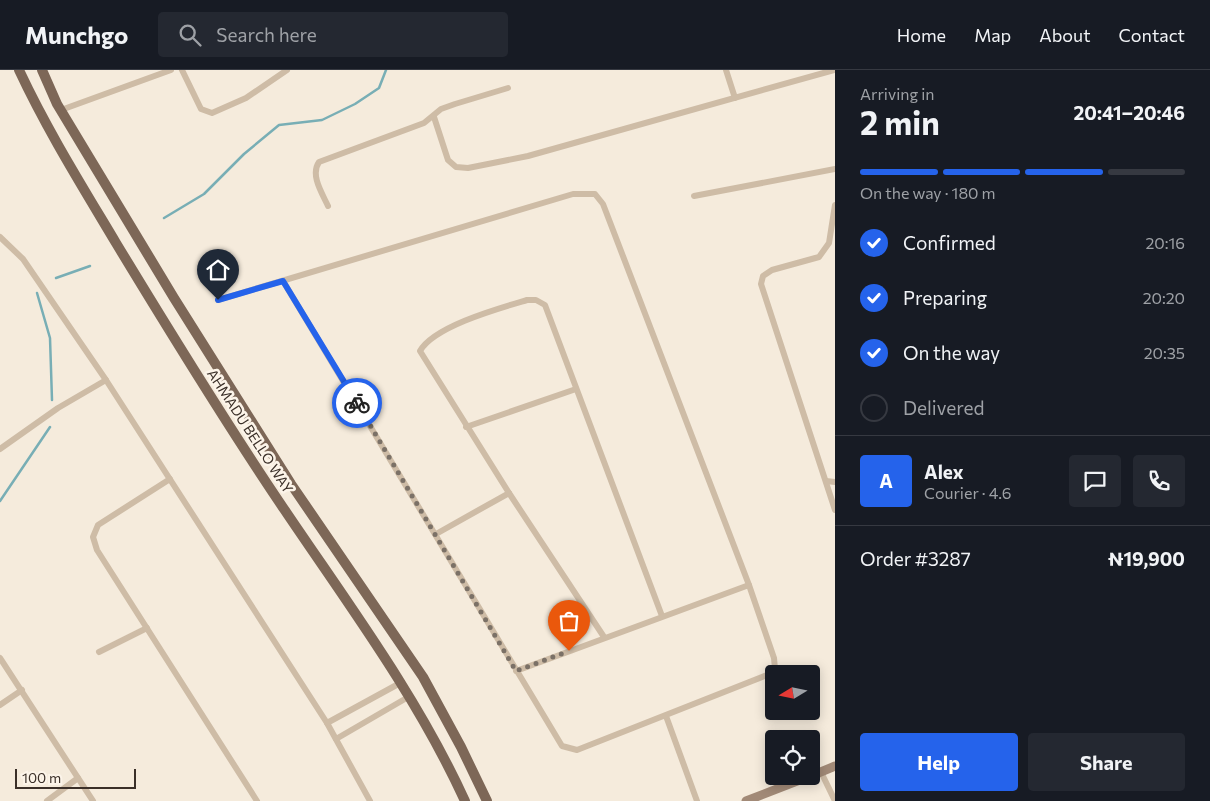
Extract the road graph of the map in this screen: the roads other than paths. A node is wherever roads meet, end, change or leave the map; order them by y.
1 (19, 70) edge
2 (42, 70) edge
3 (171, 70) edge
4 (182, 70) edge
5 (287, 70) edge
6 (726, 70) edge
7 (834, 70) edge
8 (508, 88) dead end
9 (735, 98) junction
10 (61, 110) junction
11 (434, 117) junction
12 (835, 169) edge
13 (694, 196) dead end
14 (835, 205) edge
15 (328, 206) dead end
16 (0, 237) edge
17 (283, 281) junction
18 (218, 300) dead end
19 (106, 380) junction
20 (576, 388) junction
21 (466, 427) junction
22 (0, 449) edge
23 (170, 479) junction
24 (826, 481) junction
25 (835, 482) edge
26 (509, 493) junction
27 (835, 510) edge
28 (436, 534) junction
29 (749, 585) junction
30 (662, 616) junction
31 (147, 628) junction
32 (604, 638) junction
33 (99, 652) dead end
34 (0, 658) edge
35 (516, 671) junction
36 (402, 682) junction
37 (22, 690) junction
38 (410, 696) junction
39 (0, 705) edge
40 (666, 716) junction
41 (327, 723) junction
42 (336, 739) junction
43 (835, 766) edge
44 (821, 772) joint
45 (78, 778) junction
46 (788, 785) edge
47 (47, 801) edge
48 (93, 801) edge
49 (258, 801) edge
50 (370, 801) edge
51 (464, 801) edge
52 (487, 801) edge
53 (697, 801) edge
54 (746, 801) edge
55 (834, 801) edge

1 - 36 main road, AHMADU BELLO WAY
2 - 10 main road, AHMADU BELLO WAY
3 - 10 street
4 - 5 street
6 - 9 street
7 - 9 street
8 - 11 street
9 - 11 street
10 - 52 main road, AHMADU BELLO WAY
11 - 15 street
12 - 13 street
14 - 24 street
16 - 19 street
17 - 18 street
17 - 28 street
17 - 29 street
19 - 22 street
19 - 23 street
20 - 21 street
20 - 21 street
20 - 30 street
21 - 26 street
23 - 31 street
23 - 41 street
24 - 25 street
24 - 27 street
26 - 28 street
26 - 32 street
28 - 35 street
29 - 30 street
29 - 40 street
30 - 32 street
31 - 33 street
31 - 49 street
32 - 35 street
34 - 37 street
35 - 40 street
36 - 38 main road, AHMADU BELLO WAY
36 - 41 street
37 - 39 street
37 - 45 street
38 - 42 street
38 - 51 main road, AHMADU BELLO WAY
40 - 53 street
41 - 42 street
42 - 50 street
43 - 44 street
44 - 55 street
45 - 47 street
45 - 48 street
46 - 54 street

